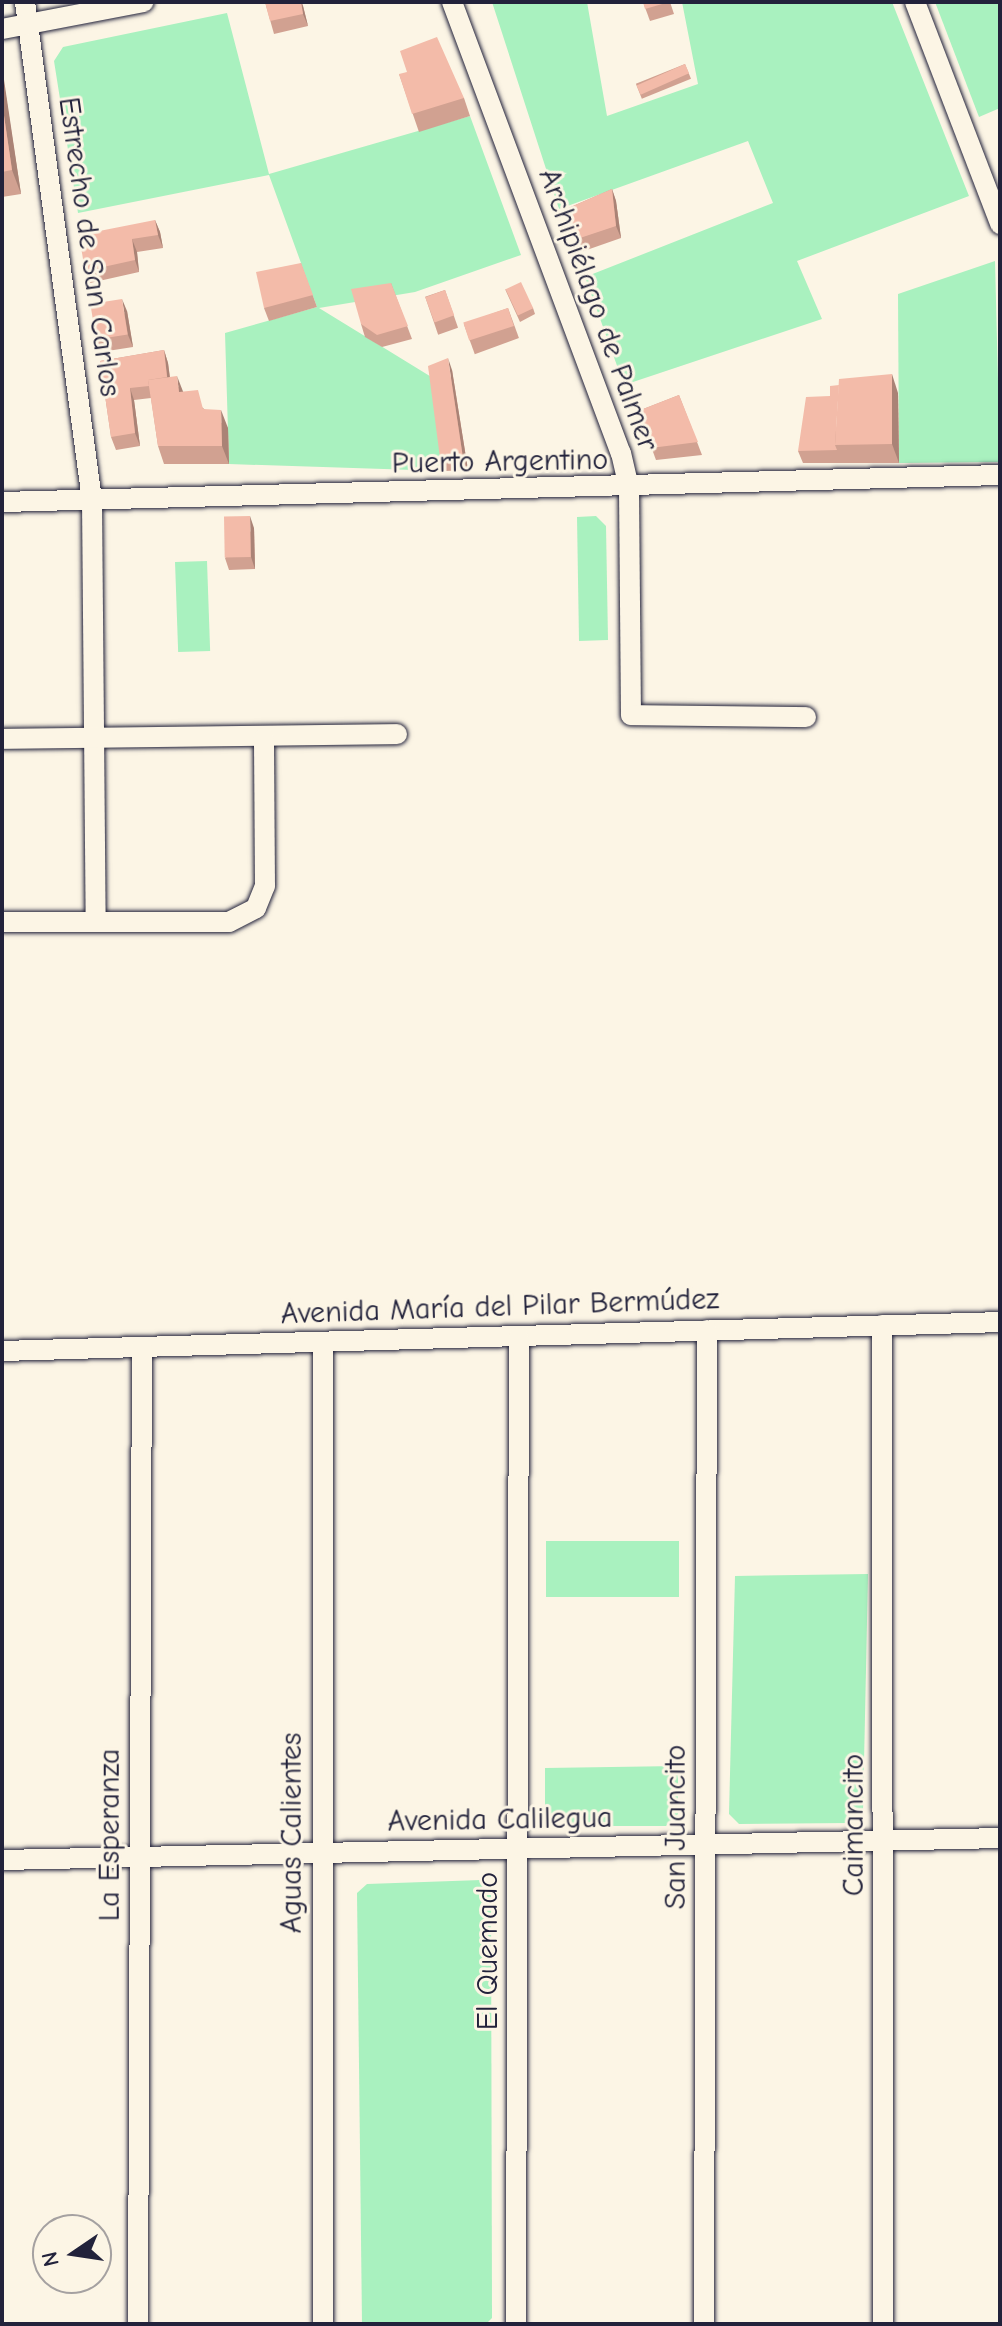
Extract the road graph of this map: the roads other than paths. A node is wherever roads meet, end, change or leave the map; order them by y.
1 (25, 2) edge
2 (143, 2) edge
3 (452, 2) edge
4 (915, 2) edge
5 (29, 25) junction
6 (2, 29) edge
7 (1000, 224) edge
8 (1000, 475) edge
9 (629, 489) junction
10 (92, 500) junction
11 (2, 502) edge
12 (806, 717) dead end
13 (397, 734) dead end
14 (264, 738) junction
15 (2, 739) edge
16 (97, 741) junction
17 (96, 921) junction
18 (2, 922) edge
19 (1000, 1322) edge
20 (882, 1325) junction
21 (707, 1330) junction
22 (519, 1338) junction
23 (323, 1343) junction
24 (142, 1347) junction
25 (2, 1351) edge
26 (1000, 1838) edge
27 (884, 1842) junction
28 (706, 1845) junction
29 (518, 1850) junction
30 (322, 1854) junction
31 (140, 1859) junction
32 (2, 1860) edge
33 (138, 2324) edge
34 (323, 2324) edge
35 (516, 2324) edge
36 (704, 2324) edge
37 (883, 2324) edge

1 - 5 street, Estrecho de San Carlos
2 - 5 street
3 - 9 street, Archipiélago de Palmer
4 - 7 street
5 - 6 street
5 - 10 street, Estrecho de San Carlos
8 - 9 street, Puerto Argentino
9 - 10 street, Puerto Argentino
9 - 12 street, Archipiélago de Palmer
10 - 11 street, Puerto Argentino
10 - 16 street, Estrecho de San Carlos
13 - 14 street
14 - 16 street
14 - 17 street
15 - 16 street
16 - 17 street, Estrecho de San Carlos
17 - 18 street
19 - 20 street, Avenida María del Pilar Bermúdez
20 - 21 street, Avenida María del Pilar Bermúdez
20 - 27 street, Caimancito
21 - 22 street, Avenida María del Pilar Bermúdez
21 - 28 street, San Juancito
22 - 23 street, Avenida María del Pilar Bermúdez
22 - 29 street, El Quemado
23 - 24 street, Avenida María del Pilar Bermúdez
23 - 30 street, Aguas Calientes
24 - 25 street, Avenida María del Pilar Bermúdez
24 - 31 street, La Esperanza
26 - 27 street, Avenida Calilegua
27 - 28 street, Avenida Calilegua
27 - 37 street, Caimancito
28 - 29 street, Avenida Calilegua
28 - 36 street, San Juancito
29 - 30 street, Avenida Calilegua
29 - 35 street, El Quemado
30 - 31 street, Avenida Calilegua
30 - 34 street, Aguas Calientes
31 - 32 street, Avenida Calilegua
31 - 33 street, La Esperanza

